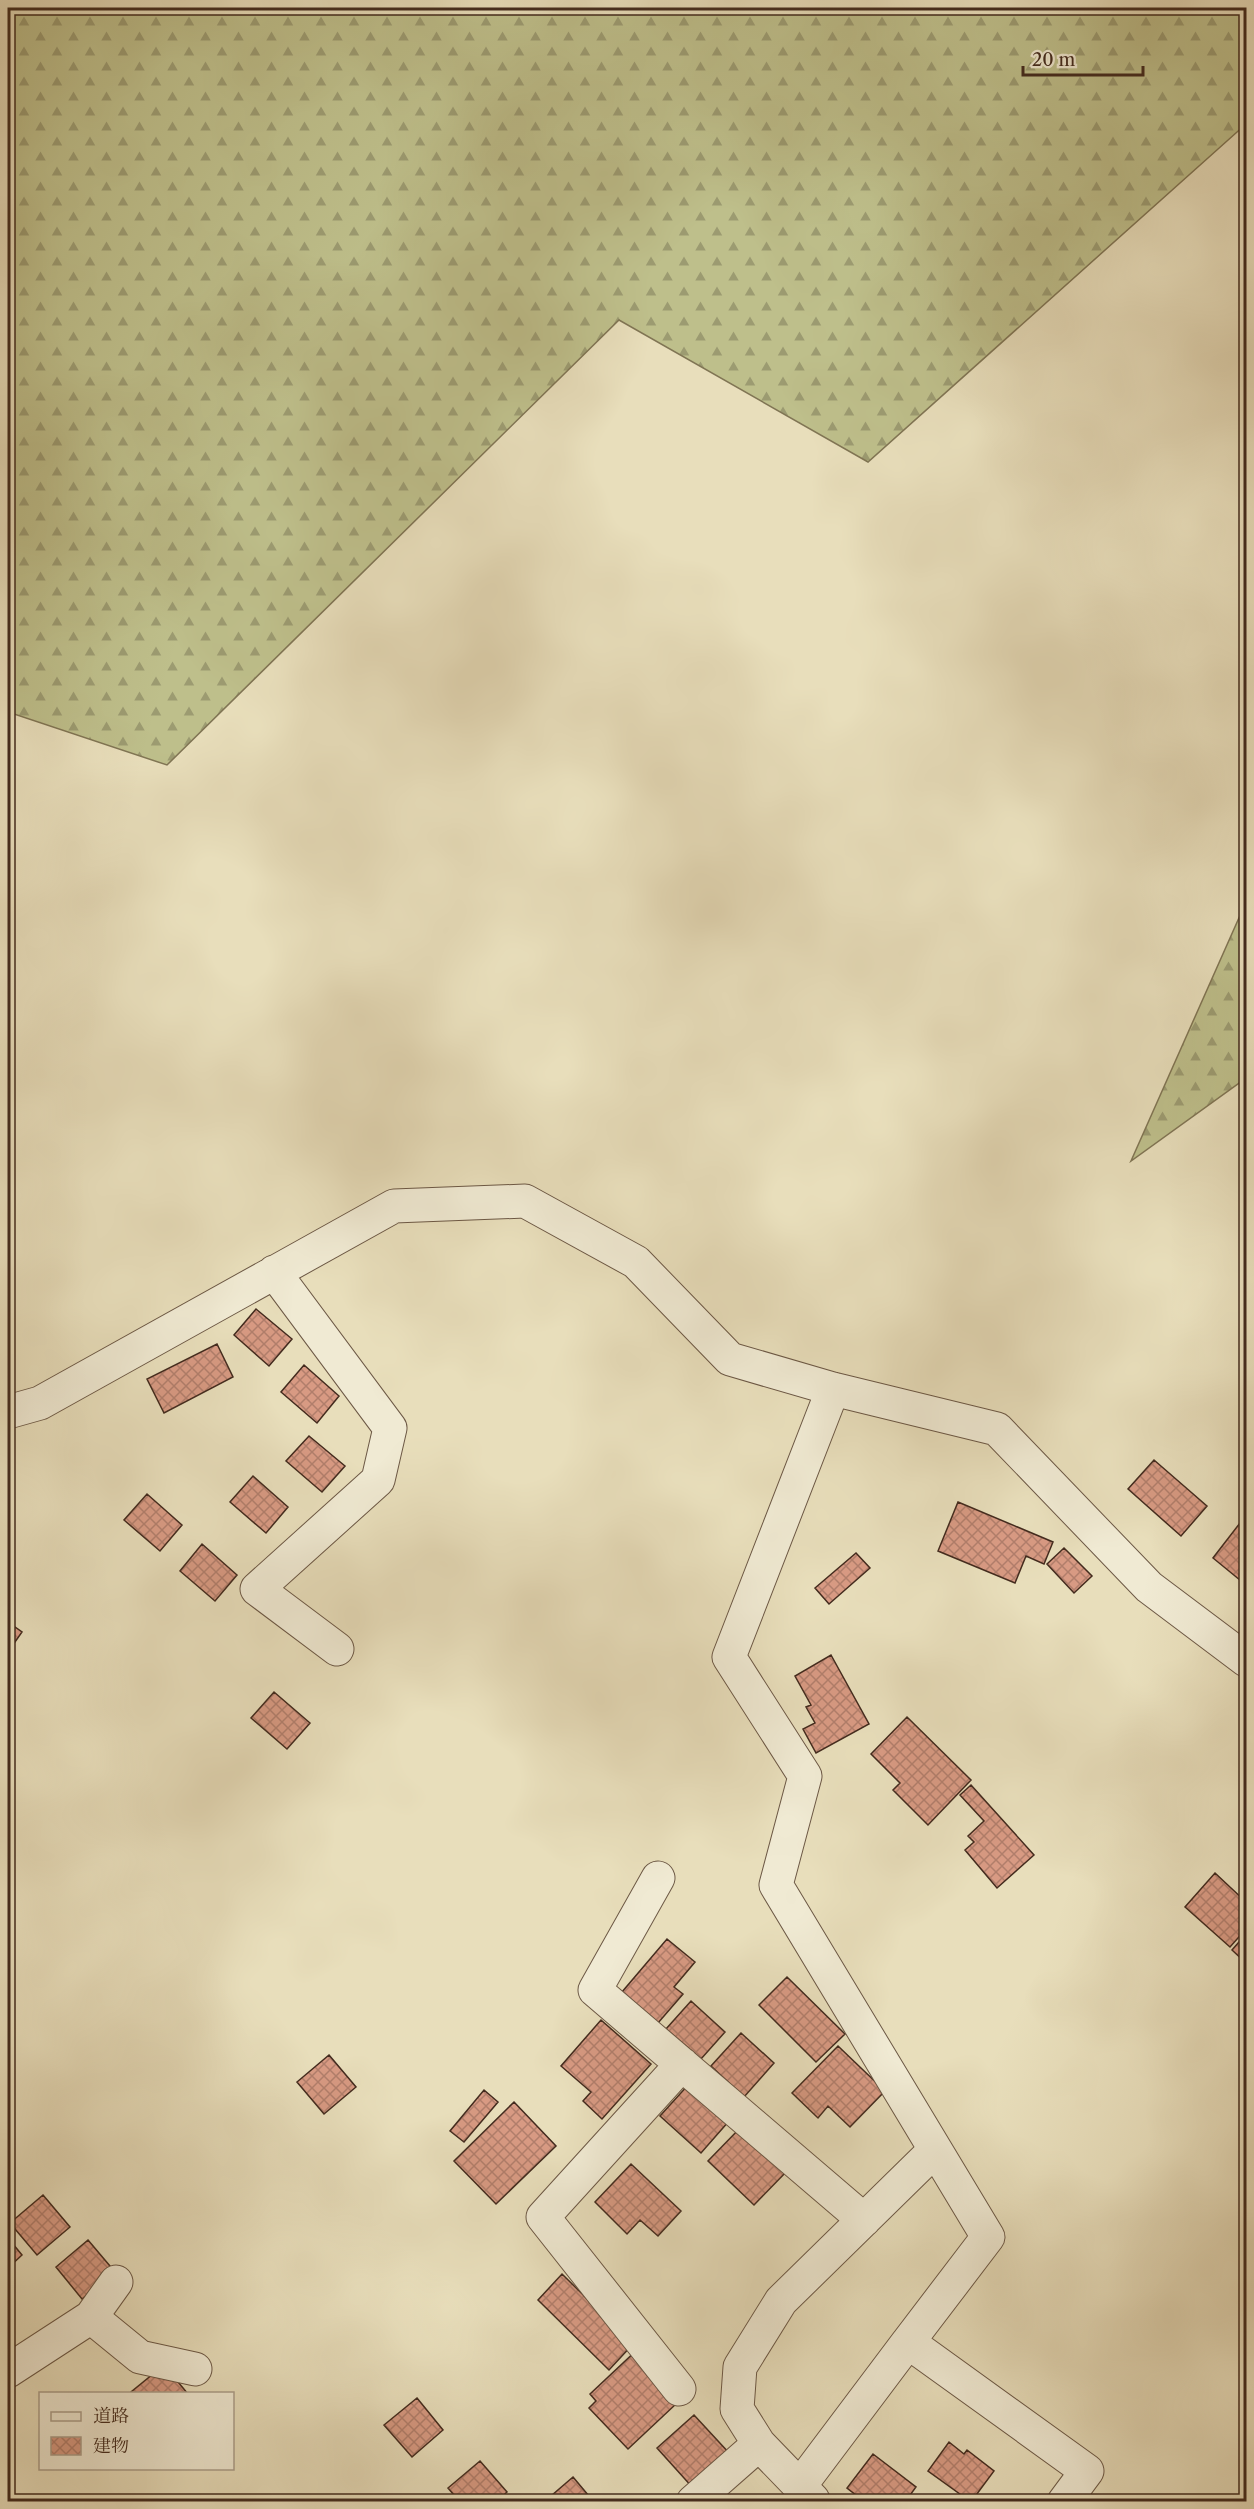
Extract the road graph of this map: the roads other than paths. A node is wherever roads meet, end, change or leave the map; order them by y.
1 (274, 1272) junction
2 (833, 1389) junction
3 (8, 1412) edge
4 (337, 1649) dead end
5 (1246, 1660) edge
6 (658, 1878) dead end
7 (682, 2064) junction
8 (935, 2150) junction
9 (864, 2220) junction
10 (116, 2282) dead end
11 (91, 2317) junction
12 (908, 2342) junction
13 (195, 2369) dead end
14 (8, 2371) edge
15 (679, 2389) dead end
16 (759, 2444) junction
17 (807, 2494) edge
18 (693, 2502) edge
19 (1064, 2502) edge

1 - 2 street
1 - 3 street
1 - 4 street
2 - 5 street
2 - 8 street
6 - 7 street
7 - 9 street
7 - 15 street
8 - 9 street
8 - 12 street
9 - 16 street
10 - 11 street
11 - 13 street
11 - 14 street
12 - 17 street
12 - 19 street
16 - 17 street
16 - 18 street

